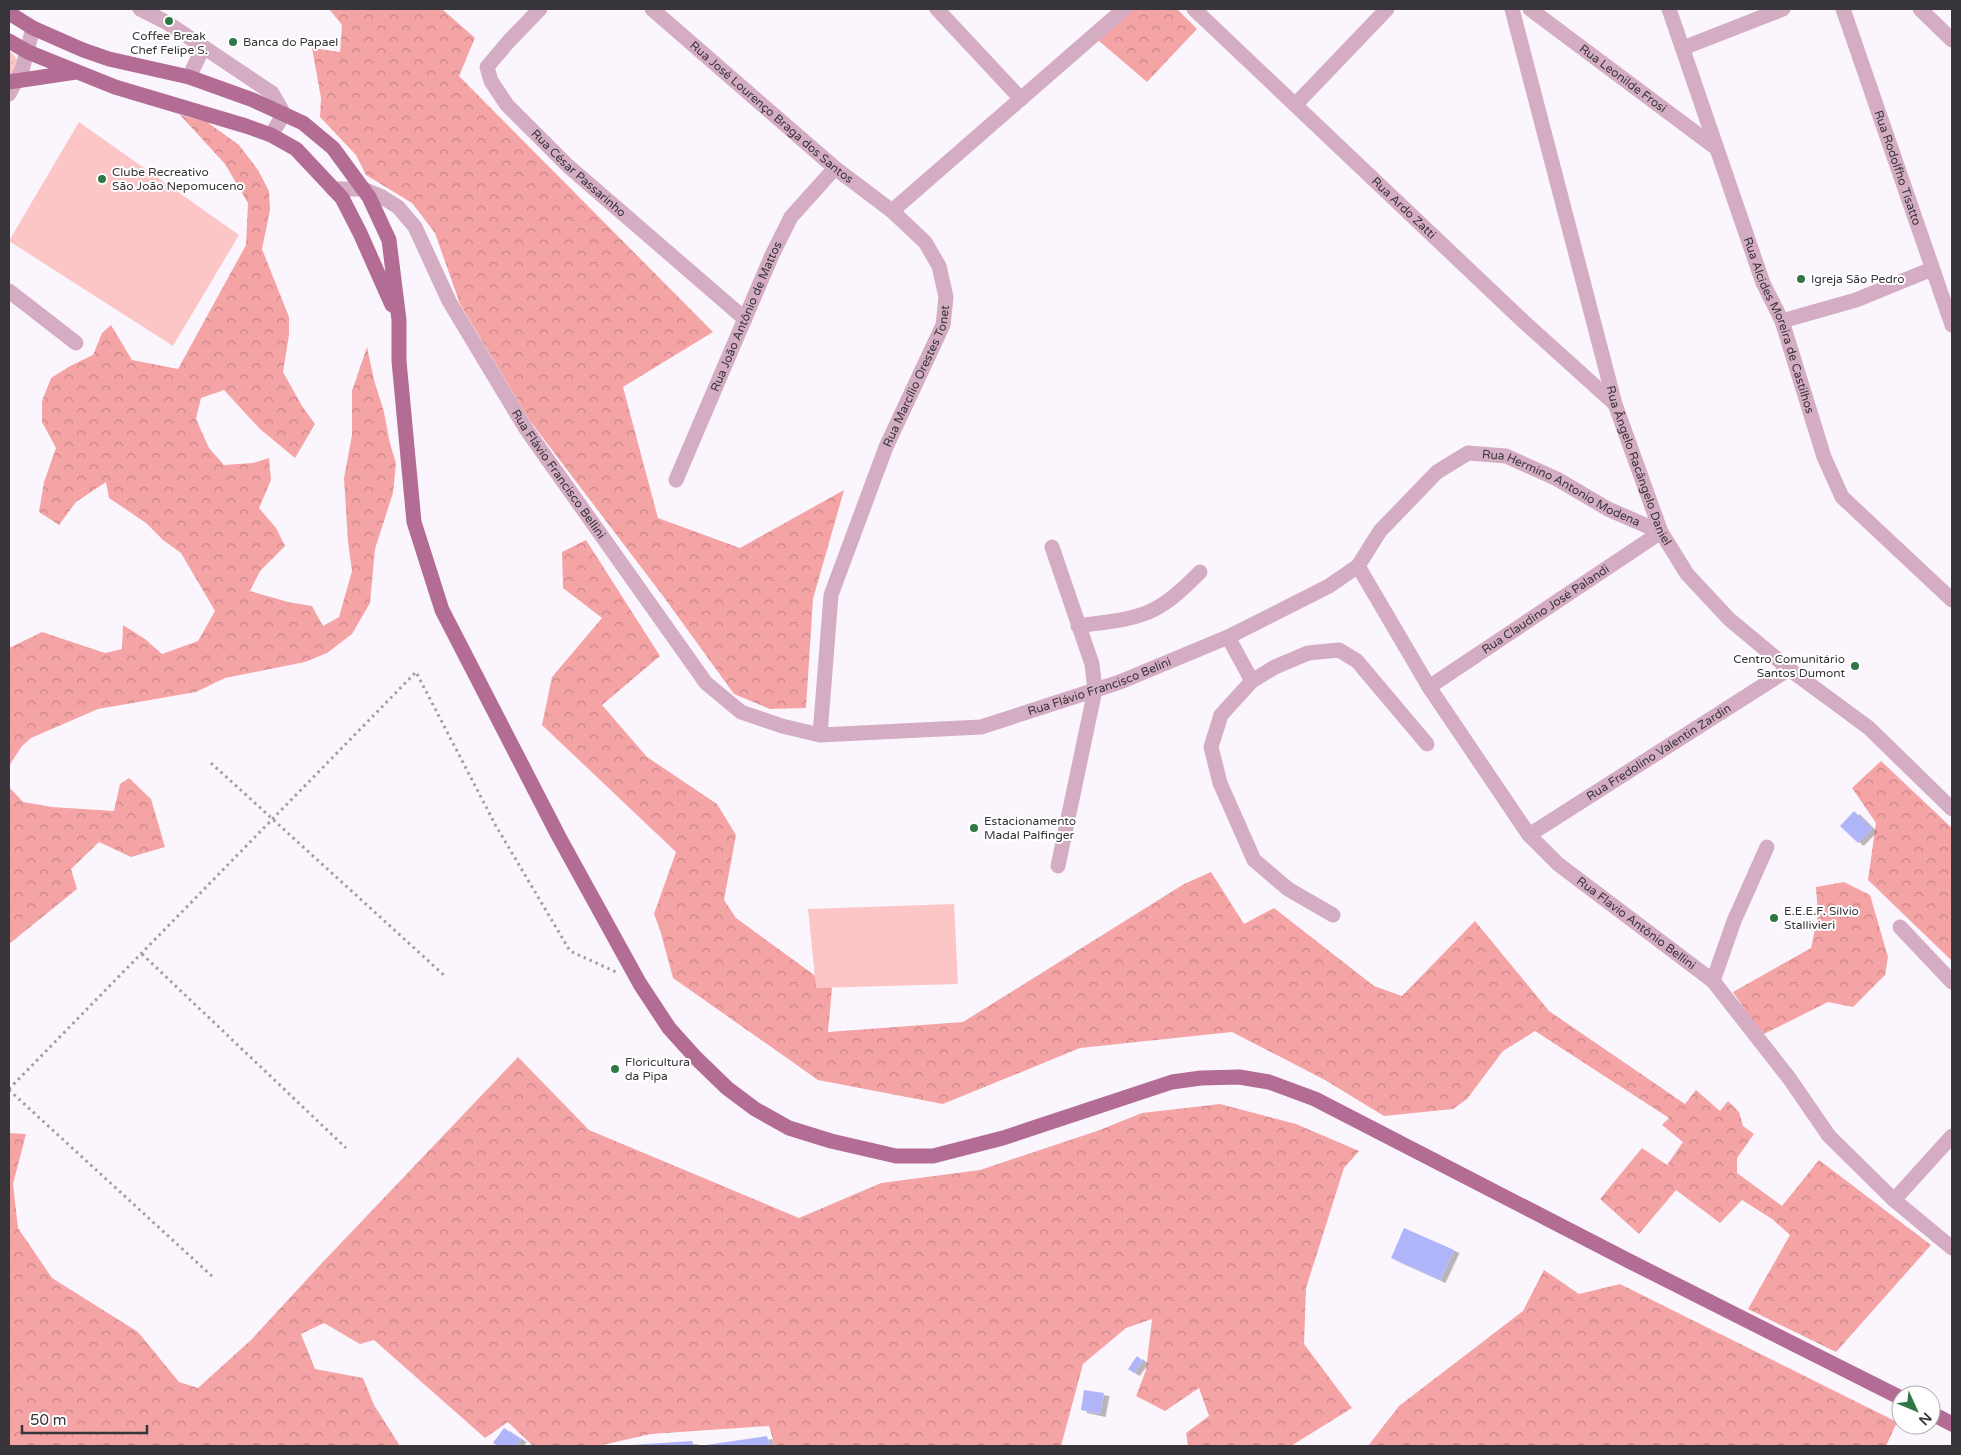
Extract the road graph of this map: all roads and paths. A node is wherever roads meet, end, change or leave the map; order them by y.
1 (140, 9) edge
2 (540, 9) edge
3 (652, 9) edge
4 (937, 9) edge
5 (1124, 9) edge
6 (1194, 9) edge
7 (1387, 9) edge
8 (1512, 9) edge
9 (1530, 9) edge
10 (1669, 9) edge
11 (1783, 9) edge
12 (1843, 9) edge
13 (1920, 9) edge
14 (10, 16) edge
15 (33, 28) junction
16 (1952, 40) edge
17 (9, 41) edge
18 (203, 48) junction
19 (1683, 48) junction
20 (28, 52) junction
21 (76, 72) junction
22 (189, 77) junction
23 (13, 81) edge
24 (9, 94) edge
25 (1021, 99) junction
26 (1296, 104) junction
27 (284, 114) junction
28 (271, 135) junction
29 (1716, 148) junction
30 (836, 168) junction
31 (333, 189) junction
32 (363, 189) junction
33 (892, 211) junction
34 (1932, 269) junction
35 (9, 291) edge
36 (745, 318) junction
37 (399, 320) junction
38 (1782, 321) junction
39 (1952, 325) edge
40 (76, 343) dead end
41 (1615, 404) junction
42 (676, 480) dead end
43 (1661, 532) junction
44 (1052, 547) dead end
45 (1358, 566) junction
46 (1200, 572) dead end
47 (1952, 600) edge
48 (1078, 626) junction
49 (1228, 637) junction
50 (1789, 669) junction
51 (1252, 681) junction
52 (1429, 687) junction
53 (1095, 690) junction
54 (820, 735) junction
55 (1427, 744) dead end
56 (211, 763) dead end
57 (1952, 809) edge
58 (273, 819) junction
59 (1529, 835) junction
60 (1767, 847) dead end
61 (1058, 866) dead end
62 (1334, 914) dead end
63 (1900, 927) dead end
64 (142, 954) junction
65 (446, 977) dead end
66 (1713, 981) junction
67 (1952, 982) edge
68 (640, 984) junction
69 (9, 1089) edge
70 (1952, 1136) edge
71 (346, 1148) dead end
72 (1894, 1200) junction
73 (1952, 1248) edge
74 (214, 1278) dead end
75 (1891, 1393) edge

1 - 18 street
2 - 36 street, Rua César Passarinho
3 - 30 street, Rua José Lourenço Braga dos Santos
4 - 25 street
5 - 25 street
6 - 26 street, Rua Ardo Zatti
7 - 26 street
8 - 41 street, Rua Ângelo Racângelo Daniel
9 - 29 street, Rua Leonilde Frosi
10 - 19 street, Rua Alcides Moreira de Castilhos
11 - 19 street
12 - 34 street, Rua Rodolfho Tisatto
13 - 16 street
14 - 15 main road
15 - 20 street
15 - 22 main road
17 - 20 main road
18 - 22 street
18 - 27 street
19 - 29 street, Rua Alcides Moreira de Castilhos
20 - 21 main road
20 - 23 street
21 - 23 main road
21 - 28 main road
22 - 27 main road
23 - 24 street
25 - 33 street
26 - 41 street, Rua Ardo Zatti
27 - 28 street
27 - 32 main road
28 - 31 main road
29 - 38 street, Rua Alcides Moreira de Castilhos
30 - 33 street, Rua José Lourenço Braga dos Santos
30 - 36 street, Rua João Antônio de Mattos
31 - 32 street, Rua Flávio Francisco Bellini
31 - 37 main road
32 - 37 main road
32 - 54 street, Rua Flávio Francisco Bellini
33 - 54 street, Rua Marcílio Orestes Tonet
34 - 38 street
34 - 39 street, Rua Rodolfho Tisatto
35 - 40 street
36 - 42 street, Rua João Antônio de Mattos
37 - 68 main road
38 - 47 street, Rua Alcides Moreira de Castilhos
41 - 43 street, Rua Ângelo Racângelo Daniel
43 - 45 street, Rua Hermino Antonio Modena
43 - 50 street, Rua Ângelo Racângelo Daniel
43 - 52 street, Rua Claudino José Palandi
44 - 48 street
45 - 49 street, Rua Flávio Francisco Belini
45 - 52 street, Rua Flavio Antônio Bellini
46 - 48 street
48 - 53 street
49 - 51 street
49 - 53 street, Rua Flávio Francisco Belini
50 - 57 street, Rua Ângelo Racângelo Daniel
50 - 59 street, Rua Fredolino Valentin Zardin
51 - 55 street
51 - 62 street
52 - 59 street, Rua Flavio Antônio Bellini
53 - 54 street, Rua Flávio Francisco Belini
53 - 61 street
56 - 58 path
58 - 64 path
58 - 65 path
58 - 68 path
59 - 66 street, Rua Flavio Antônio Bellini
60 - 66 street
63 - 67 street
64 - 69 path
64 - 71 path
66 - 72 street, Rua Flavio Antônio Bellini
68 - 75 main road
69 - 74 path
70 - 72 street
72 - 73 street, Rua Flavio Antônio Bellini

